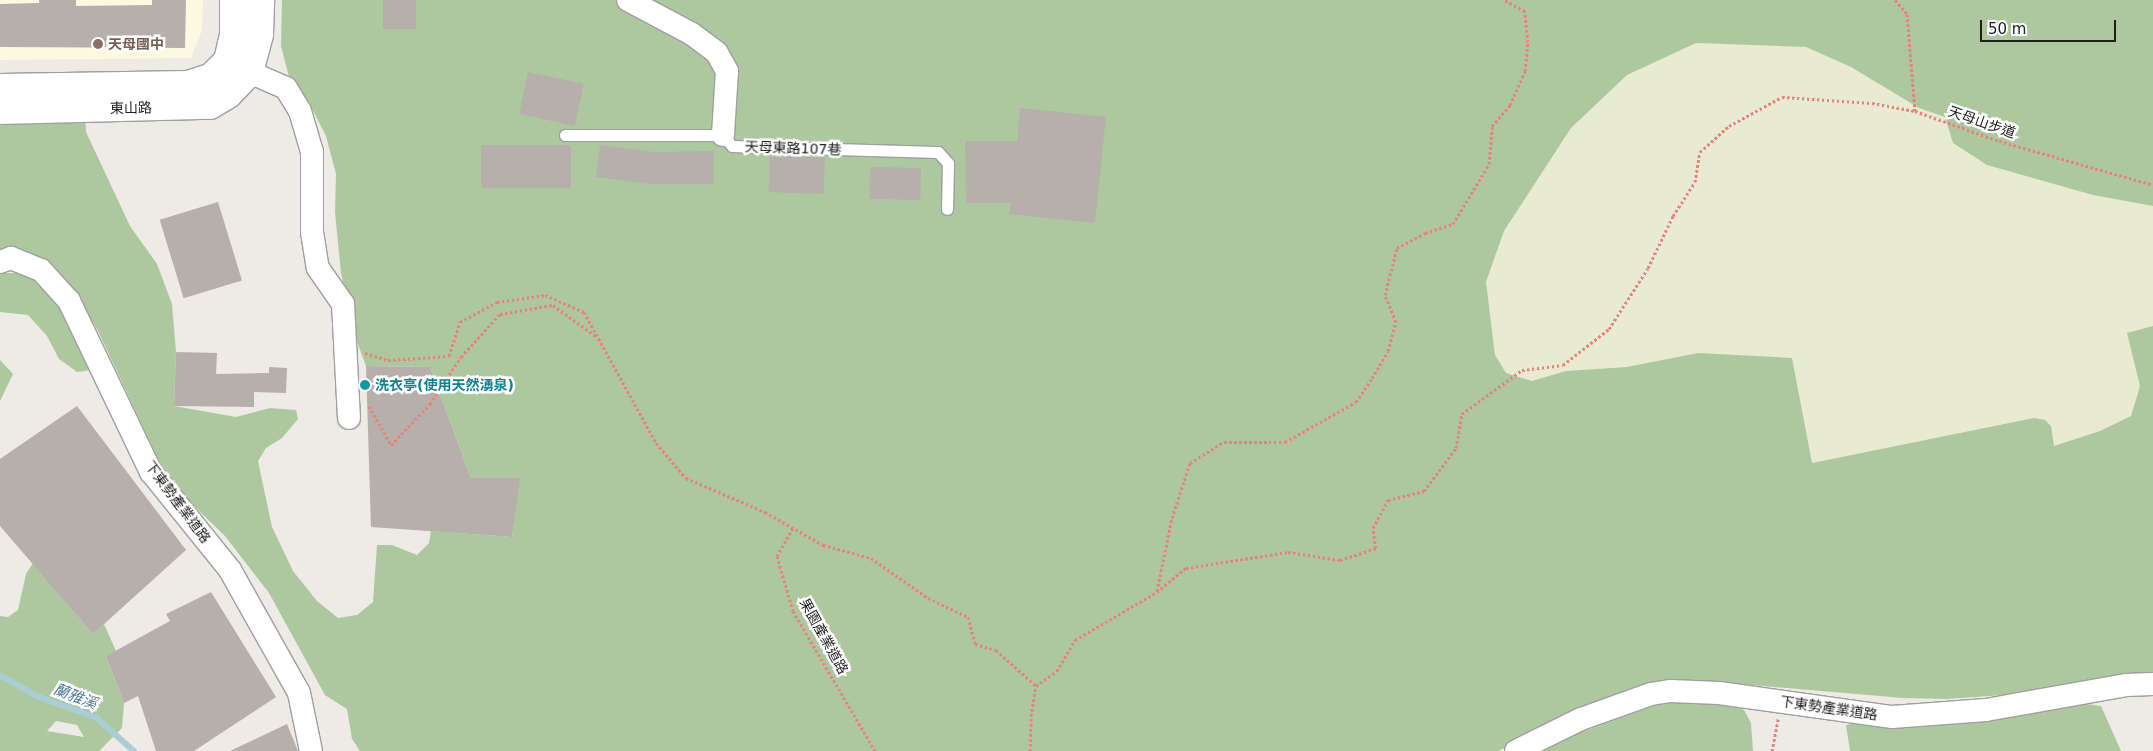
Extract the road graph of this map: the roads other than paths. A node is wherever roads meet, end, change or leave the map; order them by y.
1 (234, 0) edge
2 (260, 0) edge
3 (628, 0) edge
4 (238, 67) junction
5 (0, 88) edge
6 (0, 110) edge
7 (565, 135) dead end
8 (723, 135) junction
9 (947, 209) dead end
10 (0, 262) edge
11 (350, 408) road end
12 (2153, 684) edge
13 (312, 751) edge
14 (1516, 751) edge

1 - 4 street
2 - 4 street
3 - 8 street
4 - 5 street, 東山路
4 - 6 street, 東山路
4 - 11 street
7 - 8 lane, 天母東路107巷
8 - 9 lane, 天母東路107巷
10 - 13 street, 下東勢產業道路
12 - 14 street, 下東勢產業道路

